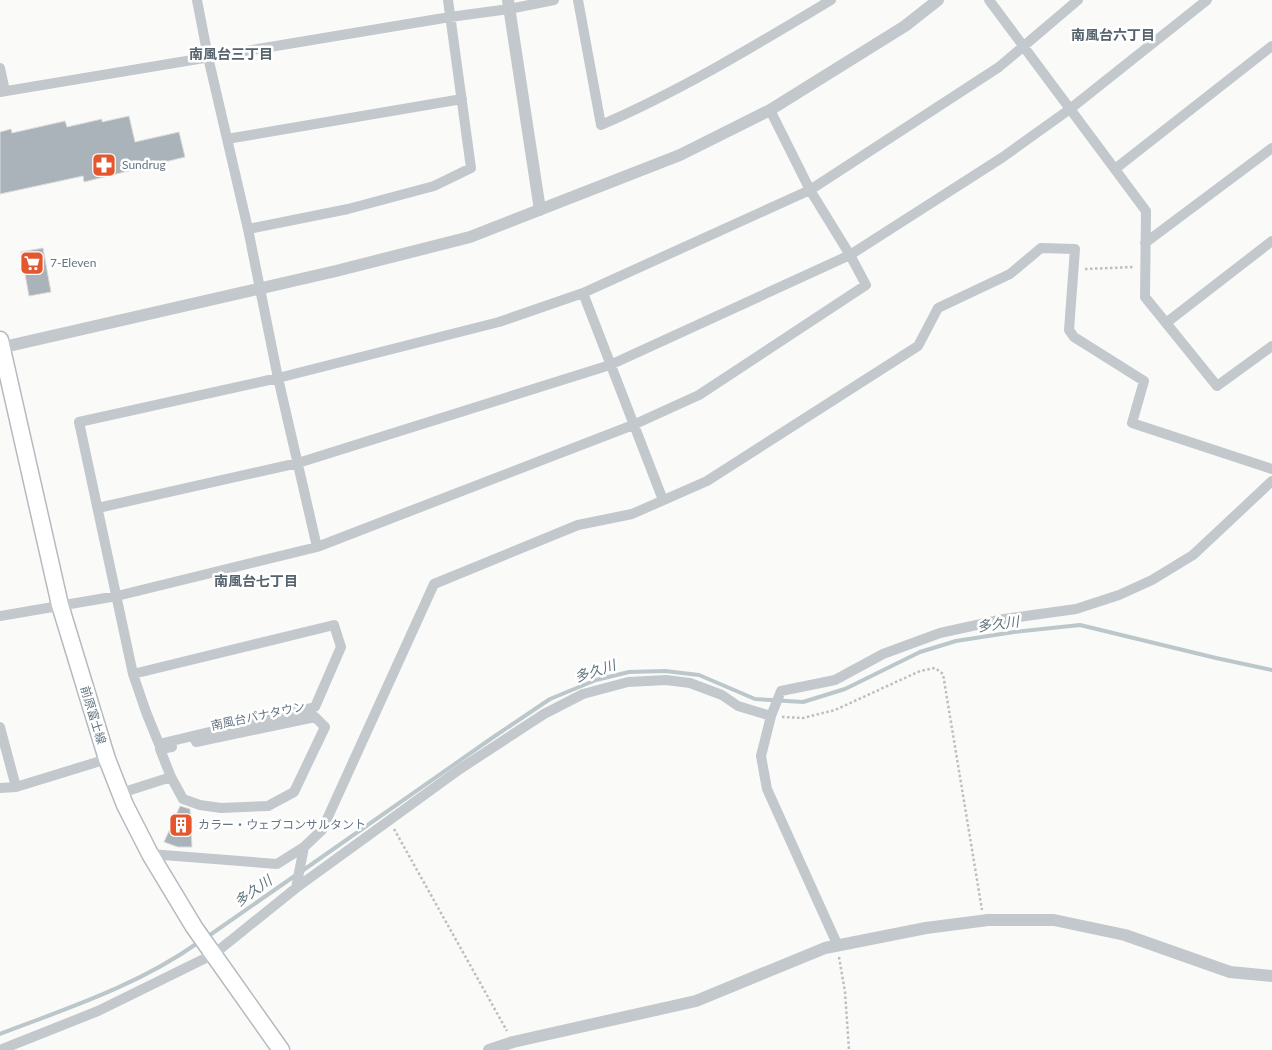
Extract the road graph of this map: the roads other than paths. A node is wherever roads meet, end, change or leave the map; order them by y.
1 (197, 0) edge
2 (448, 0) edge
3 (554, 0) edge
4 (578, 0) edge
5 (830, 0) edge
6 (938, 0) edge
7 (989, 0) edge
8 (1078, 0) edge
9 (1207, 0) edge
10 (509, 5) edge
11 (450, 17) junction
12 (1023, 46) junction
13 (1272, 46) edge
14 (208, 56) junction
15 (0, 68) edge
16 (3, 91) edge
17 (462, 99) junction
18 (1070, 109) junction
19 (770, 110) junction
20 (227, 139) junction
21 (1272, 148) edge
22 (1115, 170) junction
23 (810, 190) junction
24 (540, 210) junction
25 (248, 229) junction
26 (1272, 241) edge
27 (1145, 243) junction
28 (850, 255) junction
29 (260, 288) junction
30 (583, 293) junction
31 (1166, 323) junction
32 (1, 345) edge
33 (1272, 346) edge
34 (610, 365) junction
35 (278, 378) junction
36 (633, 425) junction
37 (298, 463) junction
38 (1272, 469) edge
39 (1272, 481) edge
40 (663, 500) junction
41 (98, 508) junction
42 (317, 547) junction
43 (117, 596) junction
44 (60, 605) junction
45 (0, 616) edge
46 (134, 674) junction
47 (773, 711) junction
48 (0, 727) edge
49 (106, 759) junction
50 (170, 777) junction
51 (16, 787) junction
52 (0, 788) edge
53 (120, 793) junction
54 (304, 846) junction
55 (150, 854) junction
56 (296, 888) junction
57 (838, 946) junction
58 (214, 954) junction
59 (1272, 976) edge
60 (515, 1046) edge
61 (7, 1049) edge
62 (281, 1050) edge
63 (489, 1050) edge

1 - 14 street
2 - 11 street
3 - 10 street
4 - 5 street
6 - 19 street
7 - 12 street
8 - 12 street
9 - 18 street
10 - 11 street
10 - 24 street
11 - 14 street
11 - 17 street
12 - 18 street
12 - 23 street
13 - 22 street
14 - 16 street
14 - 20 street
15 - 16 street
17 - 20 street
17 - 25 street
18 - 22 street
18 - 28 street
19 - 23 street
19 - 24 street
20 - 25 street
21 - 27 street
22 - 27 street
23 - 28 street
23 - 30 street
24 - 29 street
25 - 29 street
26 - 31 street
27 - 31 street
28 - 34 street
28 - 36 street
29 - 32 street
29 - 35 street
30 - 34 street
30 - 35 street
31 - 33 street
32 - 44 main road, 前原富士線
34 - 36 street
34 - 37 street
35 - 37 street
35 - 41 street
36 - 40 street
36 - 42 street
37 - 41 street
37 - 42 street
38 - 40 street
39 - 47 street
40 - 54 street
41 - 43 street
42 - 43 street
43 - 44 street
43 - 46 street
44 - 45 street
44 - 49 main road, 前原富士線
46 - 46 street
47 - 56 street
47 - 57 street
48 - 51 street
49 - 51 street
49 - 53 main road, 前原富士線
50 - 50 street, 南風台パナタウン
50 - 53 street
51 - 52 street
53 - 55 main road, 前原富士線
54 - 55 street
54 - 56 street
55 - 58 main road, 前原富士線
56 - 58 street
57 - 59 street
57 - 60 street
58 - 61 street
58 - 62 main road, 前原富士線
60 - 63 street

